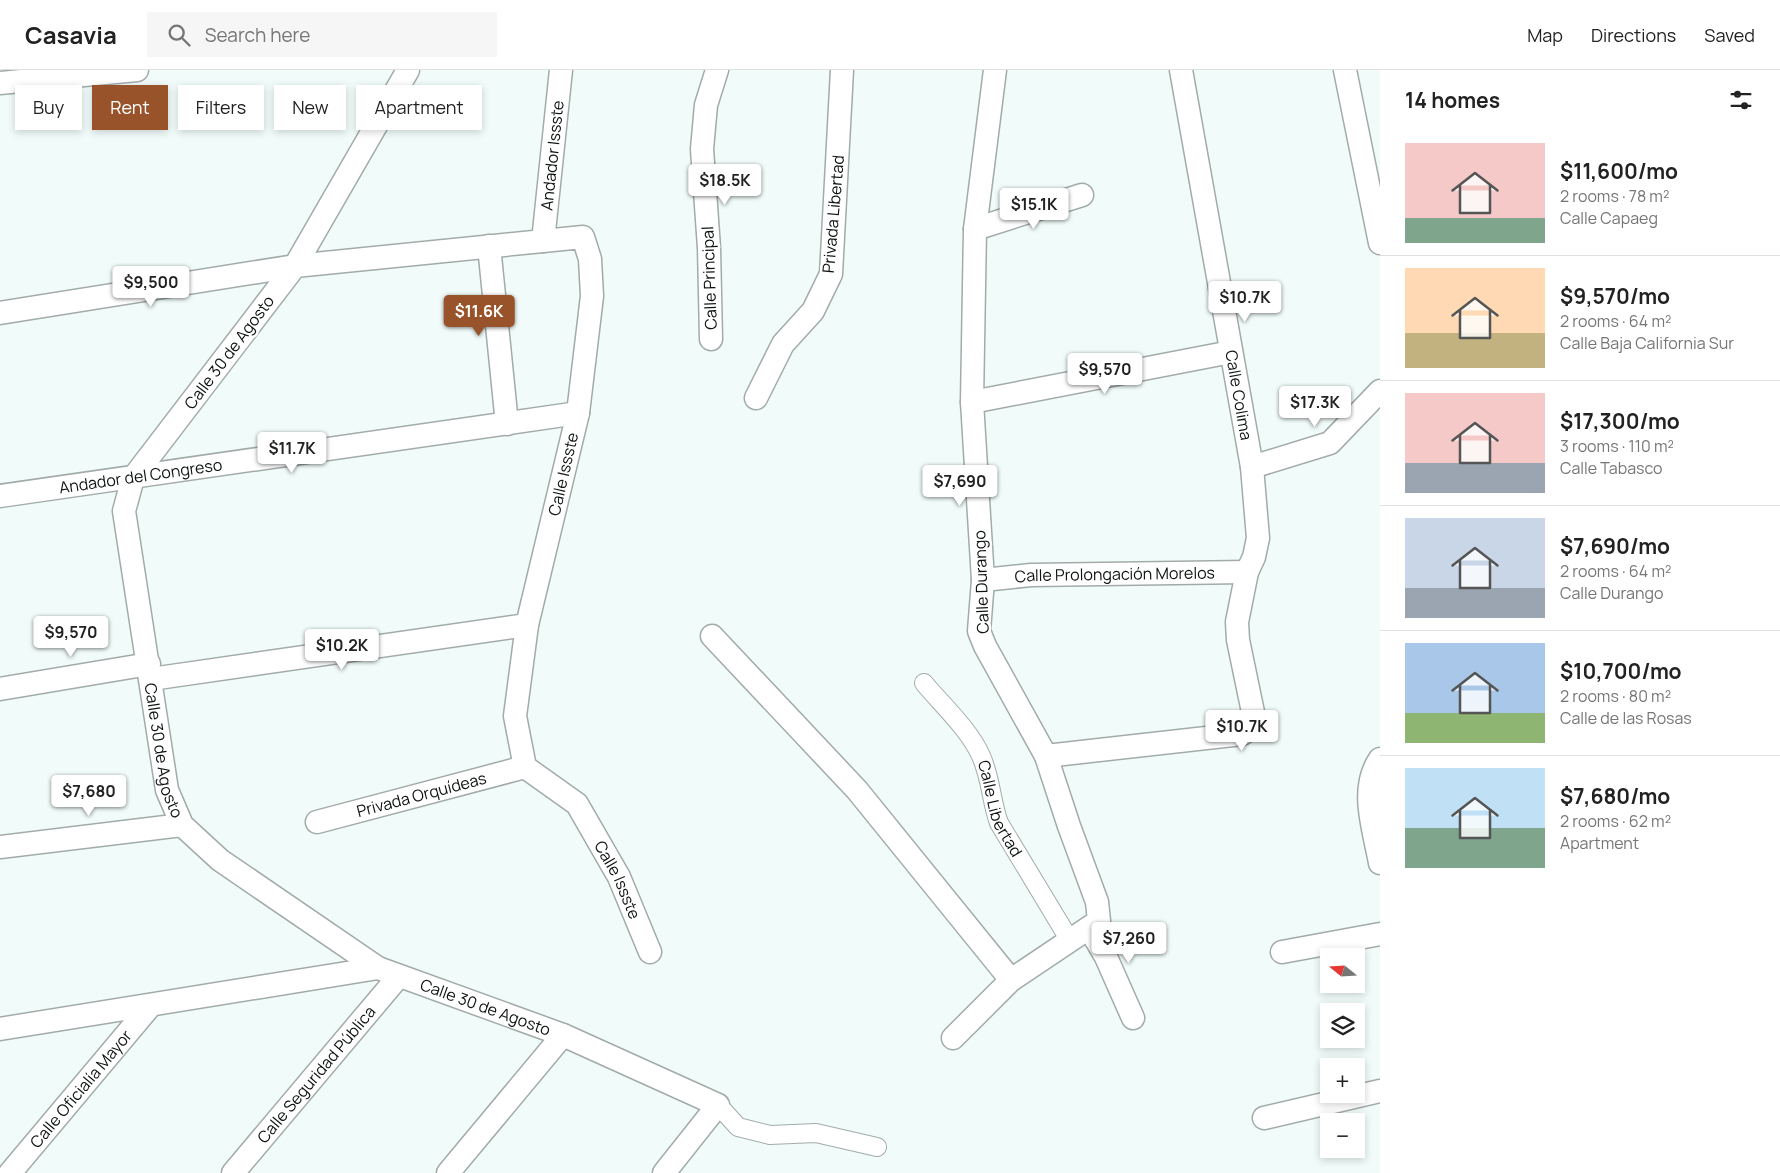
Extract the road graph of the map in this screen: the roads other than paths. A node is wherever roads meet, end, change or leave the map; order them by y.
1 (137, 70) edge
2 (408, 70) edge
3 (561, 70) edge
4 (717, 70) edge
5 (842, 70) edge
6 (995, 70) edge
7 (1180, 70) edge
8 (1345, 70) edge
9 (0, 83) edge
10 (1082, 195) dead end
11 (975, 229) junction
12 (543, 241) junction
13 (1380, 243) edge
14 (489, 246) junction
15 (295, 266) junction
16 (0, 313) edge
17 (711, 339) dead end
18 (1231, 352) junction
19 (1380, 391) edge
20 (756, 398) dead end
21 (972, 402) junction
22 (578, 413) junction
23 (507, 424) junction
24 (1252, 467) junction
25 (132, 478) junction
26 (0, 496) edge
27 (1247, 572) junction
28 (983, 580) junction
29 (527, 625) junction
30 (712, 636) dead end
31 (150, 672) junction
32 (924, 684) dead end
33 (0, 689) edge
34 (1046, 756) junction
35 (1378, 765) edge
36 (525, 768) junction
37 (317, 822) dead end
38 (182, 825) junction
39 (0, 847) edge
40 (1380, 863) edge
41 (1094, 924) junction
42 (1380, 934) edge
43 (1070, 939) junction
44 (650, 952) dead end
45 (1282, 952) dead end
46 (378, 968) junction
47 (399, 976) junction
48 (1011, 980) junction
49 (151, 1005) junction
50 (1133, 1018) dead end
51 (0, 1030) edge
52 (563, 1035) junction
53 (953, 1038) dead end
54 (1380, 1091) edge
55 (718, 1104) junction
56 (1264, 1118) dead end
57 (877, 1148) dead end
58 (10, 1173) edge
59 (234, 1173) edge
60 (448, 1173) edge
61 (664, 1173) edge

1 - 9 street
2 - 15 street, Calle 30 de Agosto
3 - 12 street, Andador Issste
4 - 17 street, Calle Principal
5 - 20 street, Privada Libertad
6 - 11 street, Calle Durango
7 - 18 street, Calle Colima
8 - 13 street
10 - 11 street
11 - 21 street, Calle Durango
12 - 14 street, Calle Issste
12 - 22 street, Calle Issste
14 - 15 street, Calle Issste
14 - 23 street
15 - 16 street, Calle Issste
15 - 25 street, Calle 30 de Agosto
18 - 21 street
18 - 24 street, Calle Colima
19 - 24 street
21 - 28 street, Calle Durango
22 - 23 street, Andador del Congreso
22 - 29 street, Calle Issste
23 - 25 street, Andador del Congreso
24 - 27 street, Calle Colima
25 - 26 street, Andador del Congreso
25 - 31 street, Calle 30 de Agosto
27 - 28 street, Calle Prolongación Morelos
27 - 34 street, Calle Colima
28 - 34 street, Calle Durango
29 - 31 street
29 - 36 street, Calle Issste
30 - 48 street
31 - 33 street
31 - 38 street, Calle 30 de Agosto
32 - 43 street, Calle Libertad
34 - 41 street, Calle Durango
35 - 40 street
36 - 37 street, Privada Orquídeas
36 - 44 street, Calle Issste
38 - 39 street
38 - 46 street, Calle 30 de Agosto
41 - 43 street
41 - 50 street, Calle Durango
42 - 45 street
43 - 48 street
46 - 47 street, Calle 30 de Agosto
46 - 49 street
47 - 52 street, Calle 30 de Agosto
47 - 59 street, Calle Seguridad Pública
48 - 53 street
49 - 51 street
49 - 58 street, Calle Oficialía Mayor
52 - 55 street, Calle 30 de Agosto
52 - 60 street
54 - 56 street
55 - 57 street, Calle 30 de Agosto
55 - 61 street

